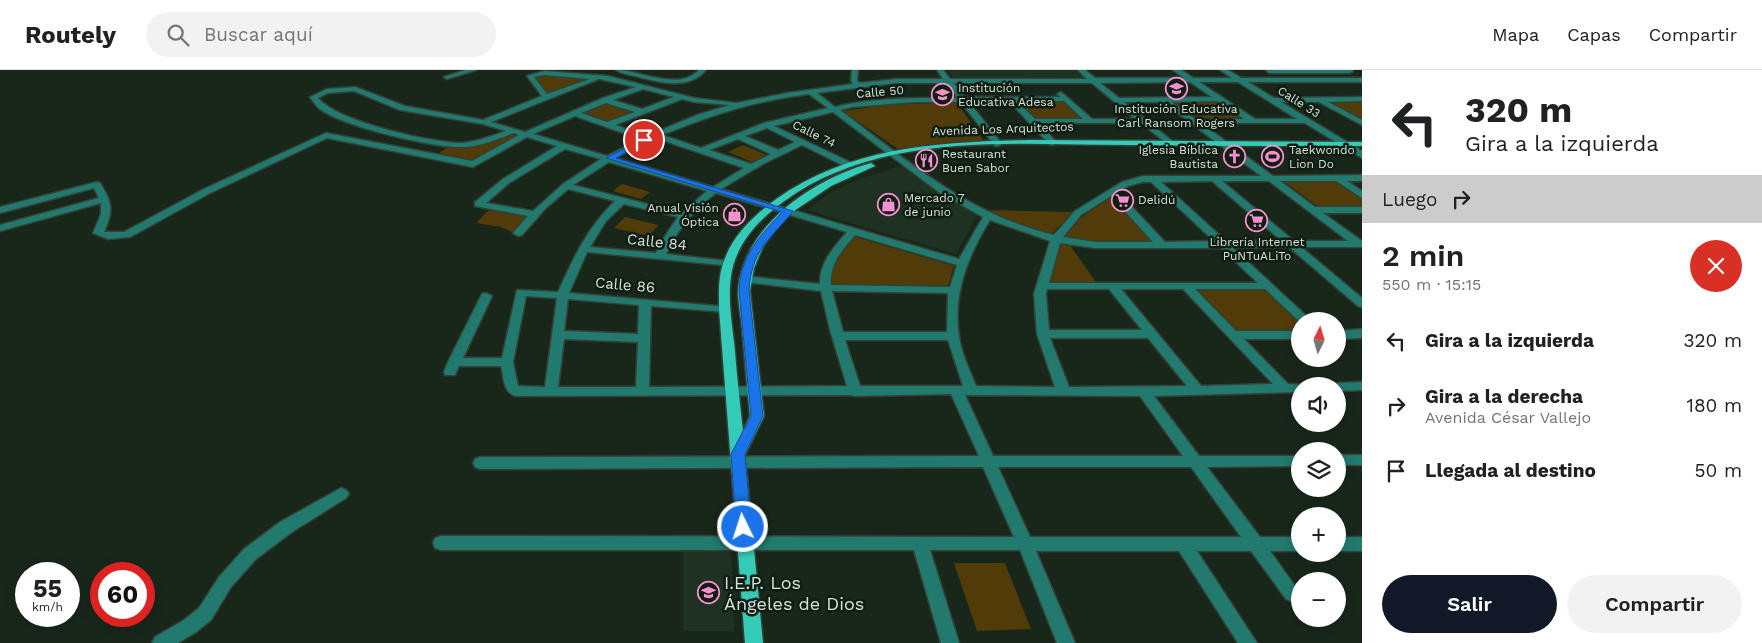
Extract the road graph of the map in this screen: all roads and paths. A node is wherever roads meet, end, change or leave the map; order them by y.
1 (473, 70) edge
2 (620, 70) edge
3 (703, 70) edge
4 (855, 70) edge
5 (940, 70) edge
6 (1081, 70) edge
7 (1176, 70) edge
8 (1223, 70) edge
9 (1269, 70) edge
10 (1349, 70) edge
11 (447, 77) dead end
12 (602, 77) junction
13 (1362, 79) edge
14 (1046, 80) junction
15 (1094, 80) junction
16 (1240, 80) junction
17 (1288, 80) junction
18 (1337, 80) junction
19 (949, 81) junction
20 (1192, 81) junction
21 (858, 85) junction
22 (643, 86) junction
23 (811, 92) junction
24 (1362, 93) edge
25 (546, 97) junction
26 (681, 97) junction
27 (1012, 99) junction
28 (1220, 99) junction
29 (1362, 99) edge
30 (606, 100) junction
31 (962, 100) junction
32 (1067, 100) junction
33 (1117, 100) junction
34 (1165, 100) junction
35 (1271, 100) junction
36 (1319, 100) junction
37 (744, 103) junction
38 (834, 108) junction
39 (640, 111) junction
40 (574, 113) junction
41 (1033, 121) junction
42 (1090, 121) junction
43 (1143, 121) junction
44 (1195, 121) junction
45 (1253, 121) junction
46 (1305, 121) junction
47 (1360, 121) edge
48 (484, 122) junction
49 (608, 125) junction
50 (768, 125) junction
51 (514, 131) junction
52 (526, 135) junction
53 (737, 136) junction
54 (651, 137) junction
55 (802, 142) junction
56 (1053, 143) junction
57 (1169, 143) junction
58 (1226, 143) junction
59 (451, 144) junction
60 (998, 144) junction
61 (1343, 144) junction
62 (565, 145) junction
63 (703, 150) junction
64 (1234, 150) junction
65 (1360, 150) edge
66 (778, 154) junction
67 (432, 155) junction
68 (898, 156) junction
69 (609, 158) junction
70 (848, 165) junction
71 (751, 167) junction
72 (1213, 178) junction
73 (1272, 178) junction
74 (1336, 178) junction
75 (1362, 178) edge
76 (1153, 179) junction
77 (566, 186) junction
78 (715, 189) junction
79 (1113, 193) junction
80 (1362, 195) edge
81 (106, 199) junction
82 (621, 201) junction
83 (771, 206) junction
84 (0, 210) edge
85 (1315, 210) junction
86 (1362, 210) edge
87 (788, 211) junction
88 (534, 214) junction
89 (684, 216) junction
90 (988, 216) junction
91 (0, 228) edge
92 (853, 231) junction
93 (518, 233) dead end
94 (1056, 239) junction
95 (1292, 244) junction
96 (1361, 244) edge
97 (1162, 245) junction
98 (1223, 245) junction
99 (583, 249) junction
100 (659, 257) junction
101 (962, 263) junction
102 (728, 264) junction
103 (744, 279) junction
104 (1041, 286) junction
105 (1112, 286) junction
106 (1186, 286) junction
107 (1267, 286) junction
108 (826, 288) junction
109 (953, 290) junction
110 (564, 294) junction
111 (486, 296) dead end
112 (645, 302) junction
113 (1362, 304) edge
114 (725, 309) junction
115 (1296, 312) edge
116 (1362, 333) edge
117 (1043, 334) junction
118 (1150, 334) junction
119 (558, 335) junction
120 (1232, 335) junction
121 (1291, 335) edge
122 (1346, 335) edge
123 (839, 336) junction
124 (952, 336) junction
125 (643, 338) junction
126 (507, 362) junction
127 (1362, 386) edge
128 (1346, 387) edge
129 (1284, 388) junction
130 (1291, 388) edge
131 (963, 390) junction
132 (732, 391) junction
133 (755, 391) junction
134 (1198, 391) junction
135 (551, 392) junction
136 (642, 392) junction
137 (855, 392) junction
138 (1064, 392) junction
139 (1144, 392) junction
140 (738, 458) junction
141 (1291, 460) edge
142 (1346, 460) edge
143 (1362, 460) edge
144 (1195, 461) junction
145 (987, 462) junction
146 (480, 463) dead end
147 (341, 494) dead end
148 (442, 543) dead end
149 (744, 543) junction
150 (920, 543) junction
151 (1025, 543) junction
152 (1184, 544) junction
153 (1255, 544) junction
154 (1291, 544) edge
155 (1346, 544) edge
156 (1362, 544) edge
157 (1291, 593) edge
158 (162, 643) edge
159 (754, 643) edge
160 (950, 643) edge
161 (1066, 643) edge
162 (1248, 643) edge

1 - 11 street
2 - 3 street
4 - 21 street
5 - 19 street
6 - 15 street
7 - 20 street
8 - 16 street, Calle 33
9 - 10 street
9 - 17 street
10 - 13 street
12 - 22 street
12 - 25 street
12 - 25 street
13 - 18 street
14 - 15 street
14 - 19 street
14 - 32 street
15 - 20 street
15 - 33 street
16 - 17 street
16 - 20 street
16 - 35 street, Calle 33
17 - 18 street
18 - 24 street
19 - 21 street
19 - 31 street
20 - 28 street
21 - 23 street
22 - 26 street
22 - 30 street
23 - 37 street
23 - 38 street
25 - 48 street
26 - 37 street
26 - 39 street
27 - 31 street, Calle 50
27 - 32 street, Calle 50
27 - 41 street
28 - 34 street
28 - 45 street
29 - 36 street
30 - 39 street
30 - 40 street
31 - 38 street, Calle 50
31 - 60 street
32 - 42 street
33 - 34 street
33 - 43 street
34 - 44 street
35 - 36 street
35 - 46 street, Calle 33
36 - 47 street
37 - 54 street
38 - 50 street, Calle 50
38 - 68 street
39 - 49 street
40 - 49 street
40 - 52 street
41 - 42 street
41 - 56 street
42 - 43 street
43 - 57 street
44 - 45 street
44 - 58 street
45 - 46 street
46 - 61 street, Calle 33
48 - 51 street
48 - 59 street
49 - 54 street
50 - 53 street, Calle 50
50 - 55 street, Calle 74
51 - 52 street
51 - 59 street
52 - 62 street
52 - 67 street
53 - 63 street, Calle 50
53 - 66 street
54 - 63 street
54 - 69 street
55 - 66 street
55 - 70 street, Calle 74
56 - 57 main road, Avenida Los Arquitectos
56 - 60 main road, Avenida Los Arquitectos
57 - 58 main road, Avenida Los Arquitectos
58 - 61 main road, Avenida Los Arquitectos
58 - 64 street
59 - 67 street
60 - 68 main road, Avenida Los Arquitectos
61 - 65 main road, Avenida Los Arquitectos
62 - 69 street
62 - 88 street
63 - 71 street
64 - 65 main road, Avenida Los Arquitectos
64 - 68 main road, Avenida Los Arquitectos
64 - 73 street
66 - 71 street
67 - 81 street
68 - 70 main road, Avenida Los Arquitectos
68 - 87 main road, Avenida Los Arquitectos
68 - 90 street
69 - 77 street
69 - 78 street
70 - 83 main road, Avenida Los Arquitectos
71 - 78 street
72 - 73 street
72 - 76 street
72 - 95 street
73 - 74 street
73 - 85 street
74 - 75 street
74 - 80 street
76 - 79 street
76 - 98 street
77 - 82 street
77 - 88 street
78 - 83 street
78 - 89 street
79 - 94 street
79 - 97 street
81 - 84 street
81 - 91 street
82 - 89 street
82 - 99 street
83 - 87 street
83 - 102 main road, Avenida Los Arquitectos
85 - 86 street
85 - 96 street
87 - 92 street
87 - 103 main road, Avenida Los Arquitectos
88 - 93 street
89 - 100 street
90 - 94 street
90 - 101 street
92 - 101 street
92 - 108 street
94 - 97 street
94 - 104 street
95 - 96 street
95 - 98 street
95 - 113 street
97 - 98 street
98 - 107 street
99 - 100 street, Calle 84
99 - 110 street
100 - 102 street, Calle 84
101 - 109 street
102 - 114 main road, Avenida Los Arquitectos
103 - 108 street
103 - 133 main road, Avenida Los Arquitectos
104 - 105 street
104 - 117 street
105 - 106 street
105 - 118 street
106 - 107 street
106 - 120 street
107 - 115 street
108 - 109 street
108 - 123 street
109 - 124 street
110 - 112 street, Calle 86
110 - 119 street
110 - 126 street, Calle 86
111 - 126 street
112 - 114 street, Calle 86
112 - 125 street
114 - 132 main road, Avenida Los Arquitectos
116 - 122 street
117 - 118 street
117 - 138 street
118 - 134 street
119 - 125 street
119 - 135 street
120 - 121 street
120 - 129 street
123 - 124 street
123 - 137 street
124 - 131 street
125 - 136 street
126 - 135 street
127 - 128 street
129 - 130 street
129 - 134 street
131 - 137 street
131 - 138 street
131 - 145 street
132 - 133 street
132 - 136 street
132 - 140 main road, Avenida Los Arquitectos
133 - 137 street
133 - 140 main road, Avenida Los Arquitectos
134 - 139 street
135 - 136 street
138 - 139 street
139 - 144 street
140 - 145 street
140 - 146 street
140 - 149 main road, Avenida Los Arquitectos
141 - 144 street
142 - 143 street
144 - 145 street
144 - 153 street
145 - 151 street
147 - 158 street
148 - 149 street
149 - 150 street
149 - 159 main road, Avenida Los Arquitectos
150 - 151 street
150 - 160 street
151 - 152 street
151 - 161 street
152 - 153 street
152 - 162 street
153 - 154 street
153 - 157 street
155 - 156 street

